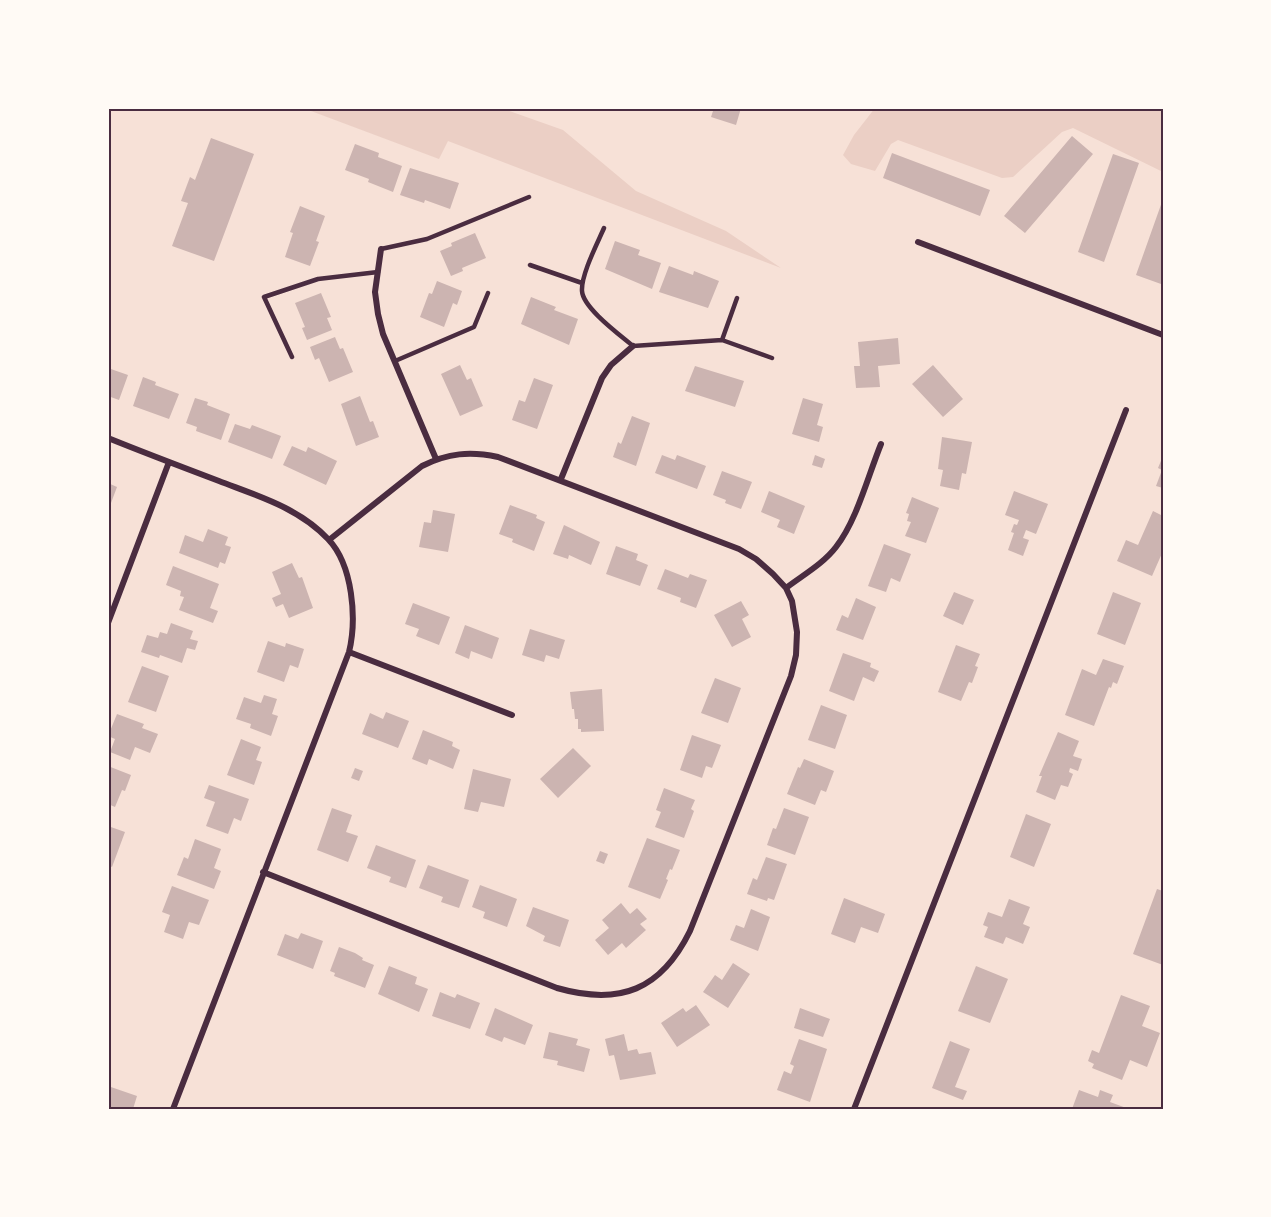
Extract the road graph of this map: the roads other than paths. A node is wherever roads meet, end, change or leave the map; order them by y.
1 (529, 197) dead end
2 (604, 228) dead end
3 (918, 242) dead end
4 (381, 249) joint
5 (530, 266) dead end
6 (378, 272) junction
7 (582, 283) junction
8 (488, 293) dead end
9 (738, 298) dead end
10 (1163, 335) edge
11 (722, 340) junction
12 (633, 346) junction
13 (292, 357) dead end
14 (772, 358) dead end
15 (395, 361) junction
16 (1126, 410) dead end
17 (108, 438) edge
18 (881, 444) dead end
19 (436, 459) junction
20 (169, 462) junction
21 (561, 479) junction
22 (329, 540) junction
23 (786, 588) junction
24 (108, 623) edge
25 (349, 652) junction
26 (512, 714) dead end
27 (263, 872) junction
28 (173, 1109) edge
29 (854, 1109) edge

1 - 4 lane
2 - 7 lane
3 - 10 street
4 - 6 street
5 - 7 lane
6 - 13 lane
6 - 15 street
7 - 12 lane
8 - 15 lane
9 - 11 lane
11 - 12 lane
11 - 14 lane
12 - 21 street
15 - 19 street
16 - 29 street
17 - 20 street
18 - 23 street
19 - 21 street
19 - 22 street
20 - 22 street
20 - 24 street
21 - 23 street
22 - 25 street
23 - 27 street
25 - 26 street
25 - 27 street
27 - 28 street

